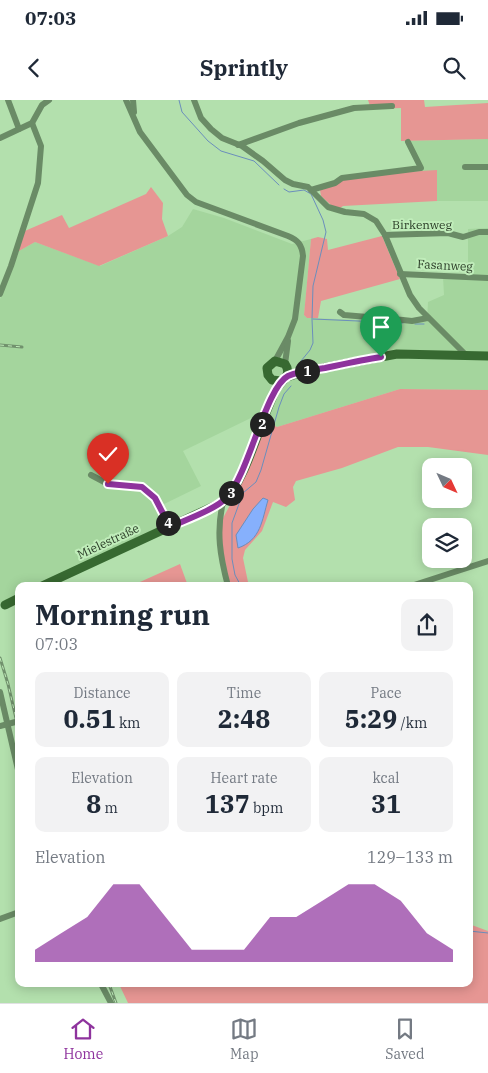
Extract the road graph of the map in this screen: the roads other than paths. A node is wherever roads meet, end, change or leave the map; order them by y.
1 (8, 100) edge
2 (49, 100) edge
3 (126, 100) edge
4 (133, 100) edge
5 (194, 100) edge
6 (392, 106) dead end
7 (134, 116) junction
8 (32, 123) junction
9 (19, 129) junction
10 (0, 138) edge
11 (408, 142) dead end
12 (238, 145) junction
13 (465, 167) dead end
14 (488, 167) edge
15 (312, 190) junction
16 (488, 232) edge
17 (385, 236) junction
18 (400, 274) junction
19 (488, 278) edge
20 (0, 294) edge
21 (340, 312) dead end
22 (428, 318) junction
23 (288, 337) junction
24 (466, 355) junction
25 (488, 356) edge
26 (275, 361) junction
27 (285, 373) junction
28 (270, 378) junction
29 (269, 404) junction
30 (91, 476) dead end
31 (223, 502) junction
32 (170, 527) junction
33 (488, 562) edge
34 (51, 582) edge
35 (227, 582) edge
36 (424, 582) edge
37 (15, 600) edge
38 (6, 605) dead end
39 (0, 692) edge
40 (3, 725) edge
41 (15, 762) edge
42 (15, 913) edge
43 (0, 919) edge
44 (103, 987) edge
45 (111, 1003) edge

1 - 9 street
2 - 8 street
3 - 7 street
4 - 7 street
5 - 12 street
6 - 12 street
7 - 23 street
8 - 9 street
8 - 20 street
9 - 10 street
11 - 15 street
12 - 15 street
13 - 14 street
15 - 17 street
16 - 17 street, Birkenweg
17 - 18 street
18 - 19 street, Fasanweg
18 - 22 street
21 - 22 street
22 - 24 street
23 - 26 street
23 - 27 street
24 - 25 street
24 - 27 street
26 - 27 street
26 - 28 street, Mielestraße
27 - 28 street
27 - 29 street, Mielestraße
28 - 29 street, Mielestraße
29 - 31 street, Mielestraße
30 - 32 street
31 - 32 street, Mielestraße
31 - 35 street
32 - 34 street, Mielestraße
33 - 36 street
37 - 38 street
39 - 40 street
40 - 41 street
42 - 43 street
44 - 45 street

